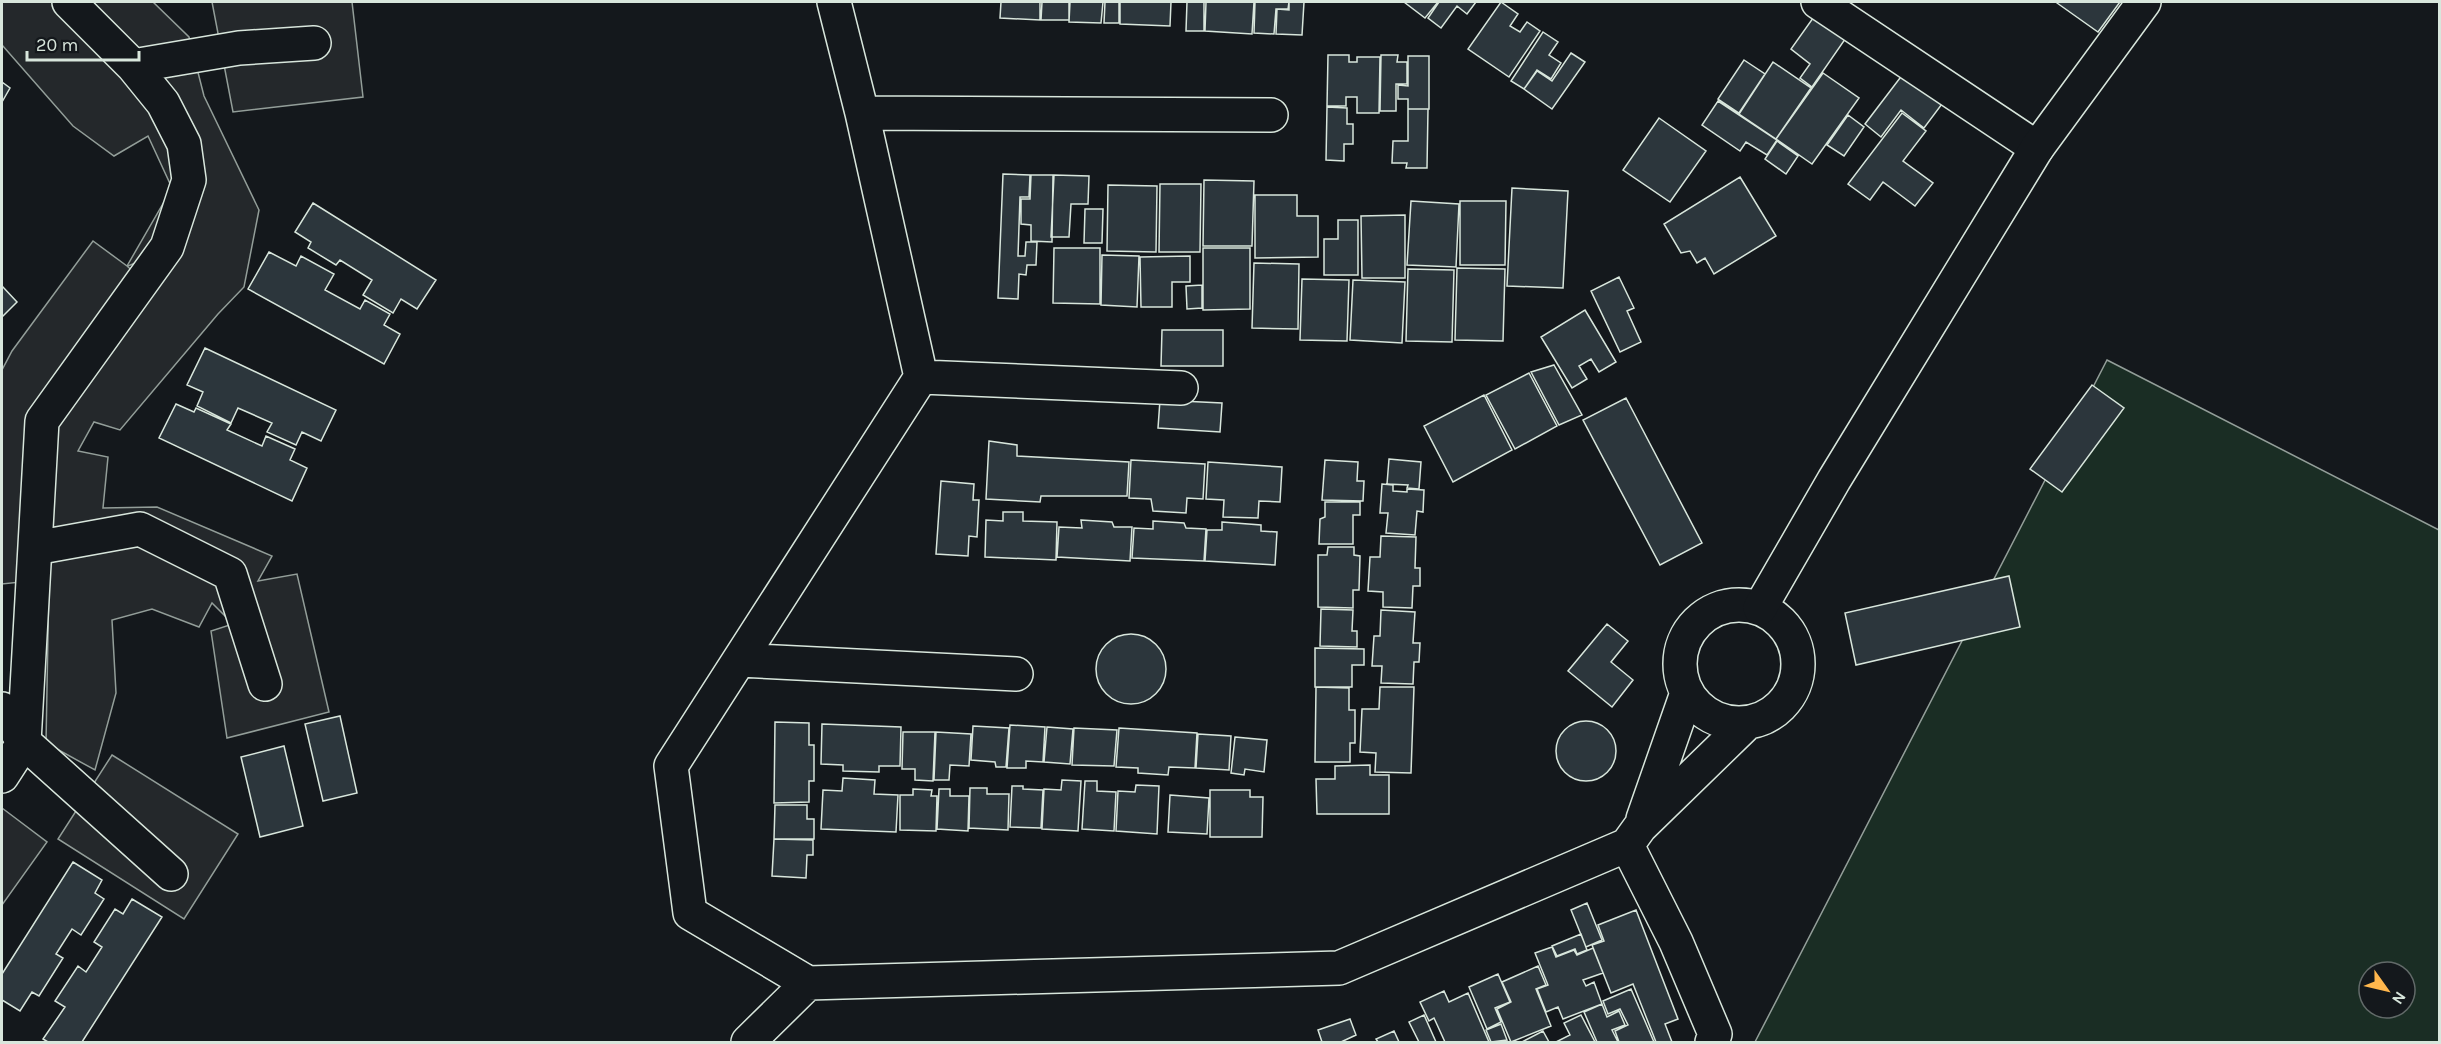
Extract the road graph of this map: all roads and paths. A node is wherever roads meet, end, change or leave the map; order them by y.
1 (69, 2) edge
2 (834, 2) edge
3 (1818, 2) edge
4 (2144, 2) edge
5 (314, 43) dead end
6 (133, 66) junction
7 (862, 113) junction
8 (1271, 115) dead end
9 (2037, 148) junction
10 (921, 377) junction
11 (1181, 388) dead end
12 (35, 548) junction
13 (1760, 608) junction
14 (739, 660) junction
15 (1016, 674) dead end
16 (265, 684) dead end
17 (1687, 693) junction
18 (2, 709) edge
19 (1747, 723) junction
20 (24, 742) junction
21 (2, 776) edge
22 (1634, 836) junction
23 (171, 874) dead end
24 (808, 983) junction
25 (748, 1042) edge
26 (1712, 1042) edge

1 - 6 street
2 - 7 street
3 - 9 street
4 - 9 street
5 - 6 street
6 - 12 street
7 - 8 street
7 - 10 street
9 - 13 street
10 - 11 street
10 - 14 street
12 - 16 street
12 - 20 street
13 - 17 street
13 - 19 street
14 - 15 street
14 - 24 street
17 - 19 street
17 - 22 street
18 - 20 street
19 - 22 street
20 - 21 street
20 - 23 street
22 - 24 street
22 - 26 street
24 - 25 street

